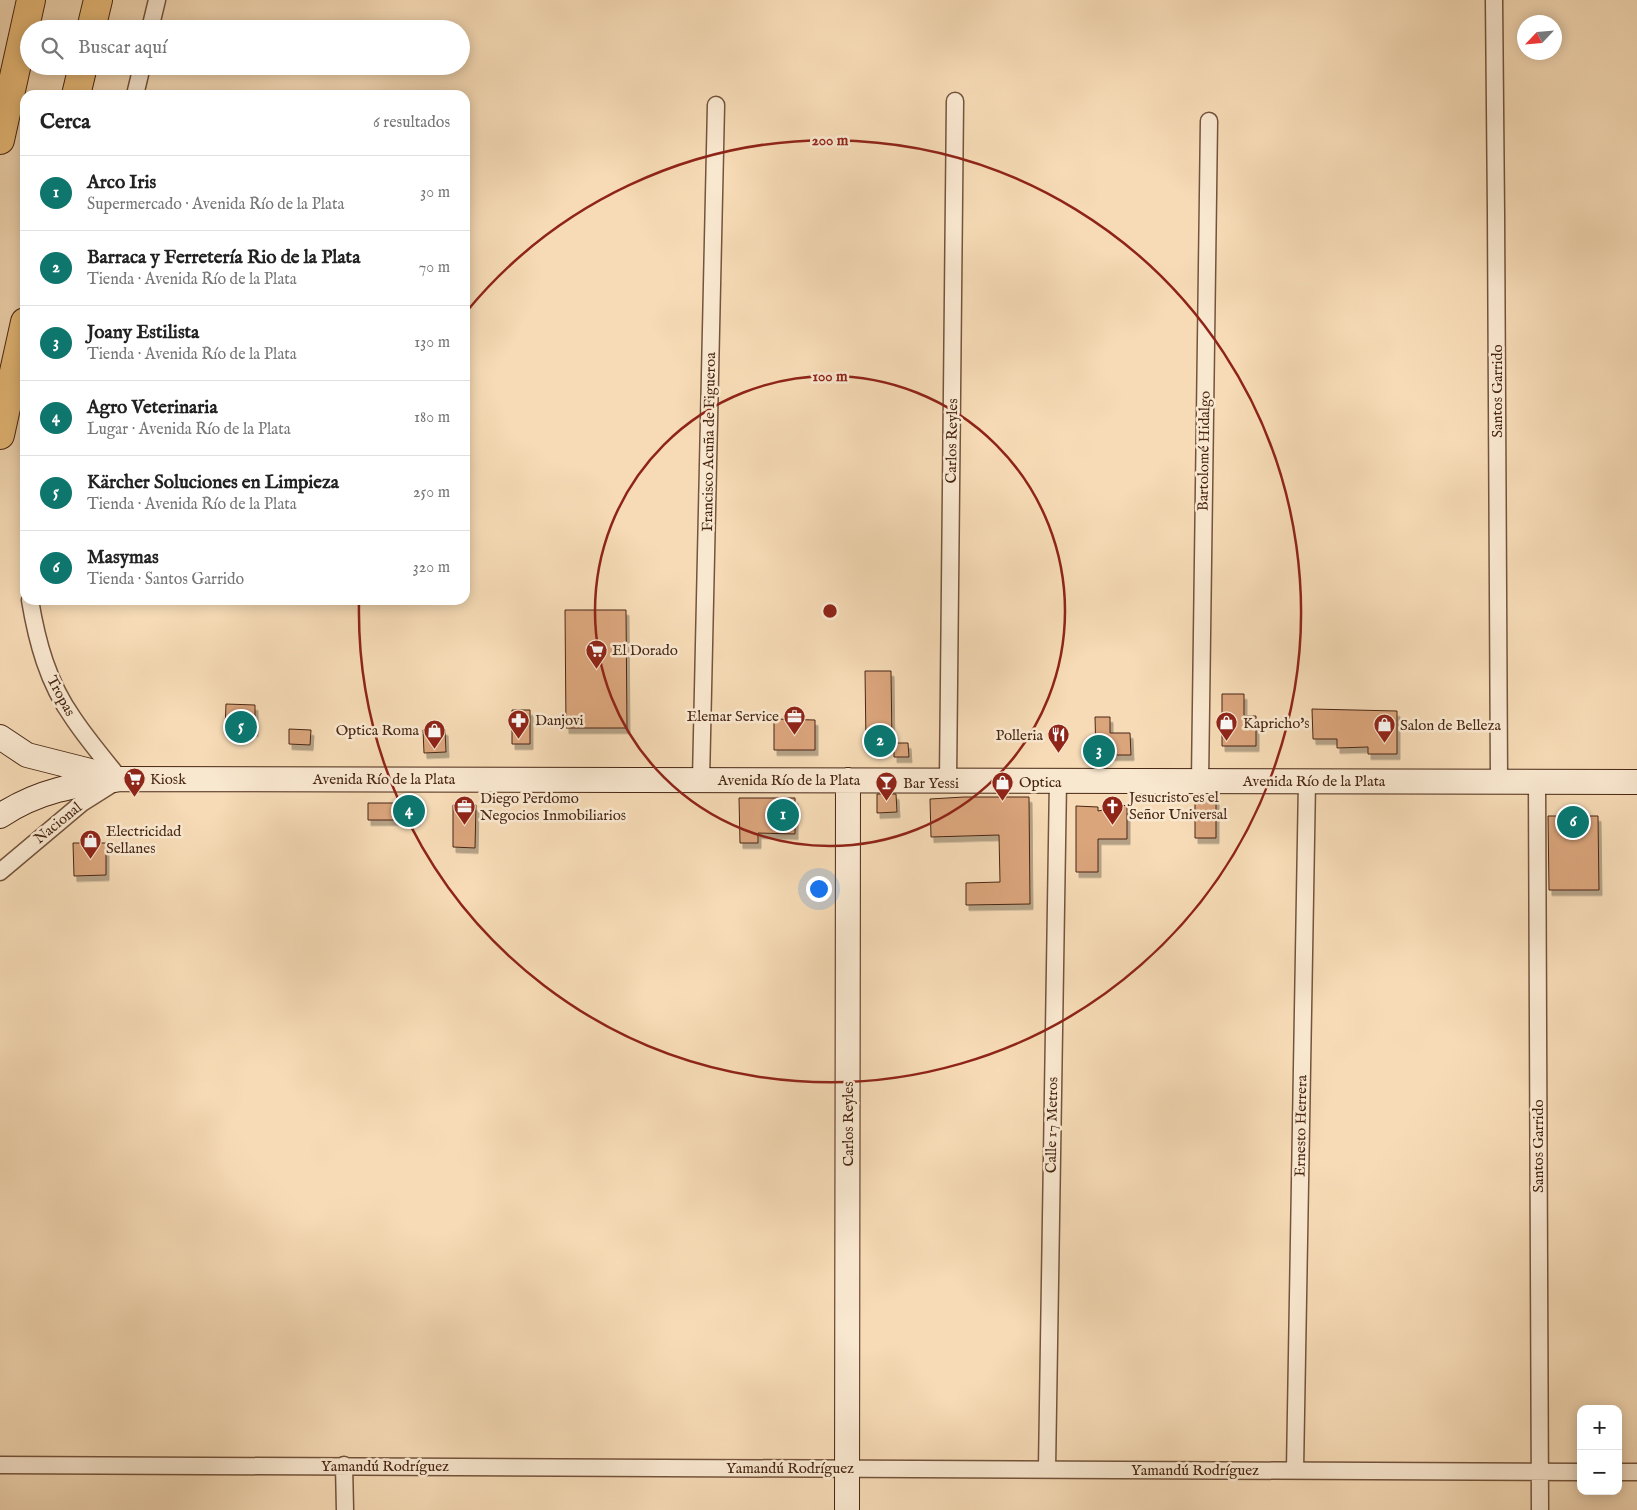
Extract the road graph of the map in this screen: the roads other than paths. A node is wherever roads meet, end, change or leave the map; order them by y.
1 (31, 0) edge
2 (98, 0) edge
3 (157, 0) edge
4 (1494, 0) edge
5 (27, 20) edge
6 (93, 20) edge
7 (152, 20) edge
8 (20, 50) edge
9 (81, 75) edge
10 (140, 75) edge
11 (77, 90) edge
12 (136, 90) edge
13 (955, 101) dead end
14 (716, 104) dead end
15 (1209, 121) dead end
16 (0, 140) edge
17 (20, 345) edge
18 (0, 435) edge
19 (31, 605) edge
20 (0, 737) edge
21 (120, 779) junction
22 (701, 780) junction
23 (848, 780) junction
24 (948, 780) junction
25 (1058, 780) junction
26 (1200, 781) junction
27 (1307, 781) junction
28 (1499, 782) junction
29 (1537, 782) junction
30 (1637, 782) edge
31 (0, 816) edge
32 (0, 872) edge
33 (0, 1465) edge
34 (344, 1465) junction
35 (848, 1468) junction
36 (1048, 1469) junction
37 (1295, 1470) junction
38 (1540, 1471) junction
39 (1577, 1472) edge
40 (1622, 1472) edge
41 (1637, 1472) edge
42 (345, 1510) edge
43 (847, 1510) edge
44 (1540, 1510) edge

1 - 5 highway
2 - 6 highway
3 - 7 street
4 - 28 street, Santos Garrido
8 - 16 highway
9 - 11 highway
10 - 12 street
13 - 24 street, Carlos Reyles
14 - 22 street, Francisco Acuña de Figueroa
15 - 26 street, Bartolomé Hidalgo
17 - 18 highway
19 - 21 street, Tropas
20 - 21 street, Avenida Río de la Plata
21 - 22 street, Avenida Río de la Plata
21 - 31 street, Avenida Río de la Plata
21 - 32 street, Nacional
22 - 23 street, Avenida Río de la Plata
23 - 24 street, Avenida Río de la Plata
23 - 35 street, Carlos Reyles
24 - 25 street, Avenida Río de la Plata
25 - 26 street, Avenida Río de la Plata
25 - 36 street, Calle 17 Metros
26 - 27 street, Avenida Río de la Plata
27 - 28 street, Avenida Río de la Plata
27 - 37 street, Ernesto Herrera
28 - 29 street, Avenida Río de la Plata
29 - 30 street, Avenida Río de la Plata
29 - 38 street, Santos Garrido
33 - 34 street, Yamandú Rodríguez
34 - 35 street, Yamandú Rodríguez
34 - 42 street
35 - 36 street, Yamandú Rodríguez
35 - 43 street, Carlos Reyles
36 - 37 street, Yamandú Rodríguez
37 - 38 street, Yamandú Rodríguez
38 - 39 street, Yamandú Rodríguez
38 - 44 street, Santos Garrido
40 - 41 street

